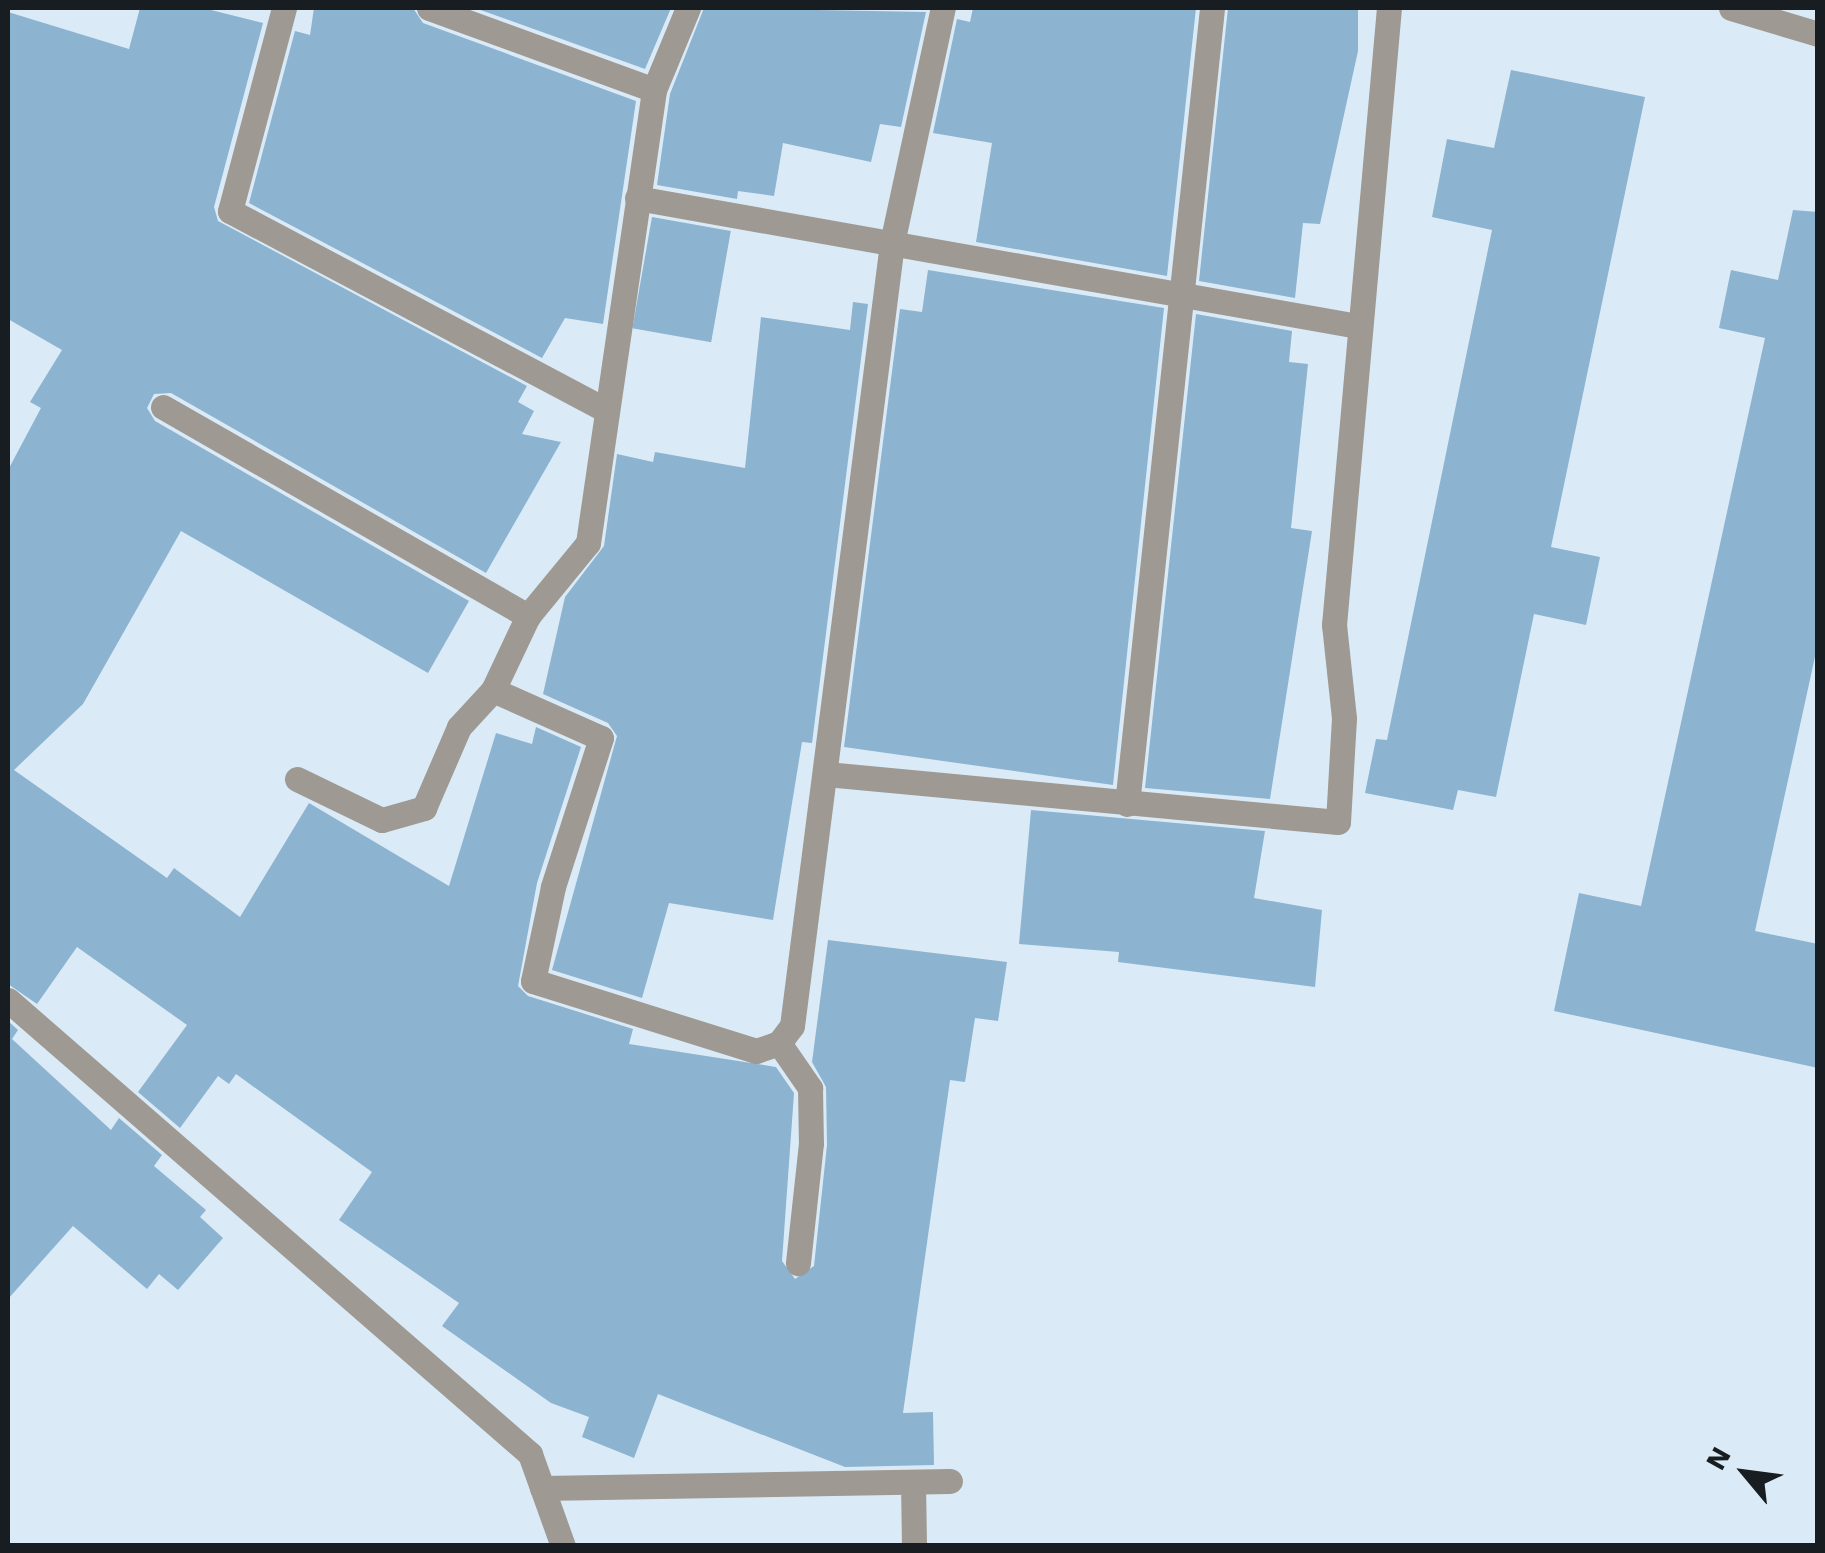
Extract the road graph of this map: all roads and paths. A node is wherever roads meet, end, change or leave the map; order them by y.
1 (284, 8) edge
2 (430, 8) edge
3 (688, 8) edge
4 (944, 8) edge
5 (1212, 8) edge
6 (1388, 8) edge
7 (1731, 8) edge
8 (1818, 34) edge
9 (654, 90) junction
10 (637, 198) junction
11 (892, 244) junction
12 (1184, 295) junction
13 (1358, 326) junction
14 (162, 408) dead end
15 (604, 410) junction
16 (528, 616) junction
17 (492, 690) junction
18 (826, 774) junction
19 (297, 779) dead end
20 (1126, 804) junction
21 (8, 1000) edge
22 (779, 1043) junction
23 (798, 1264) dead end
24 (950, 1481) dead end
25 (912, 1482) junction
26 (542, 1488) junction
27 (563, 1546) edge
28 (914, 1546) edge

1 - 15 street
2 - 9 street
3 - 9 street
4 - 11 street
5 - 12 street
6 - 13 street
7 - 8 street
9 - 10 street
10 - 11 street
10 - 15 street
11 - 12 street
11 - 18 street
12 - 13 street
12 - 20 street
13 - 20 street
14 - 16 street
15 - 16 street
16 - 17 street
17 - 19 street
17 - 22 street
18 - 20 street
18 - 22 street
21 - 26 street
22 - 23 street
24 - 25 street
25 - 26 street
25 - 28 street
26 - 27 street

